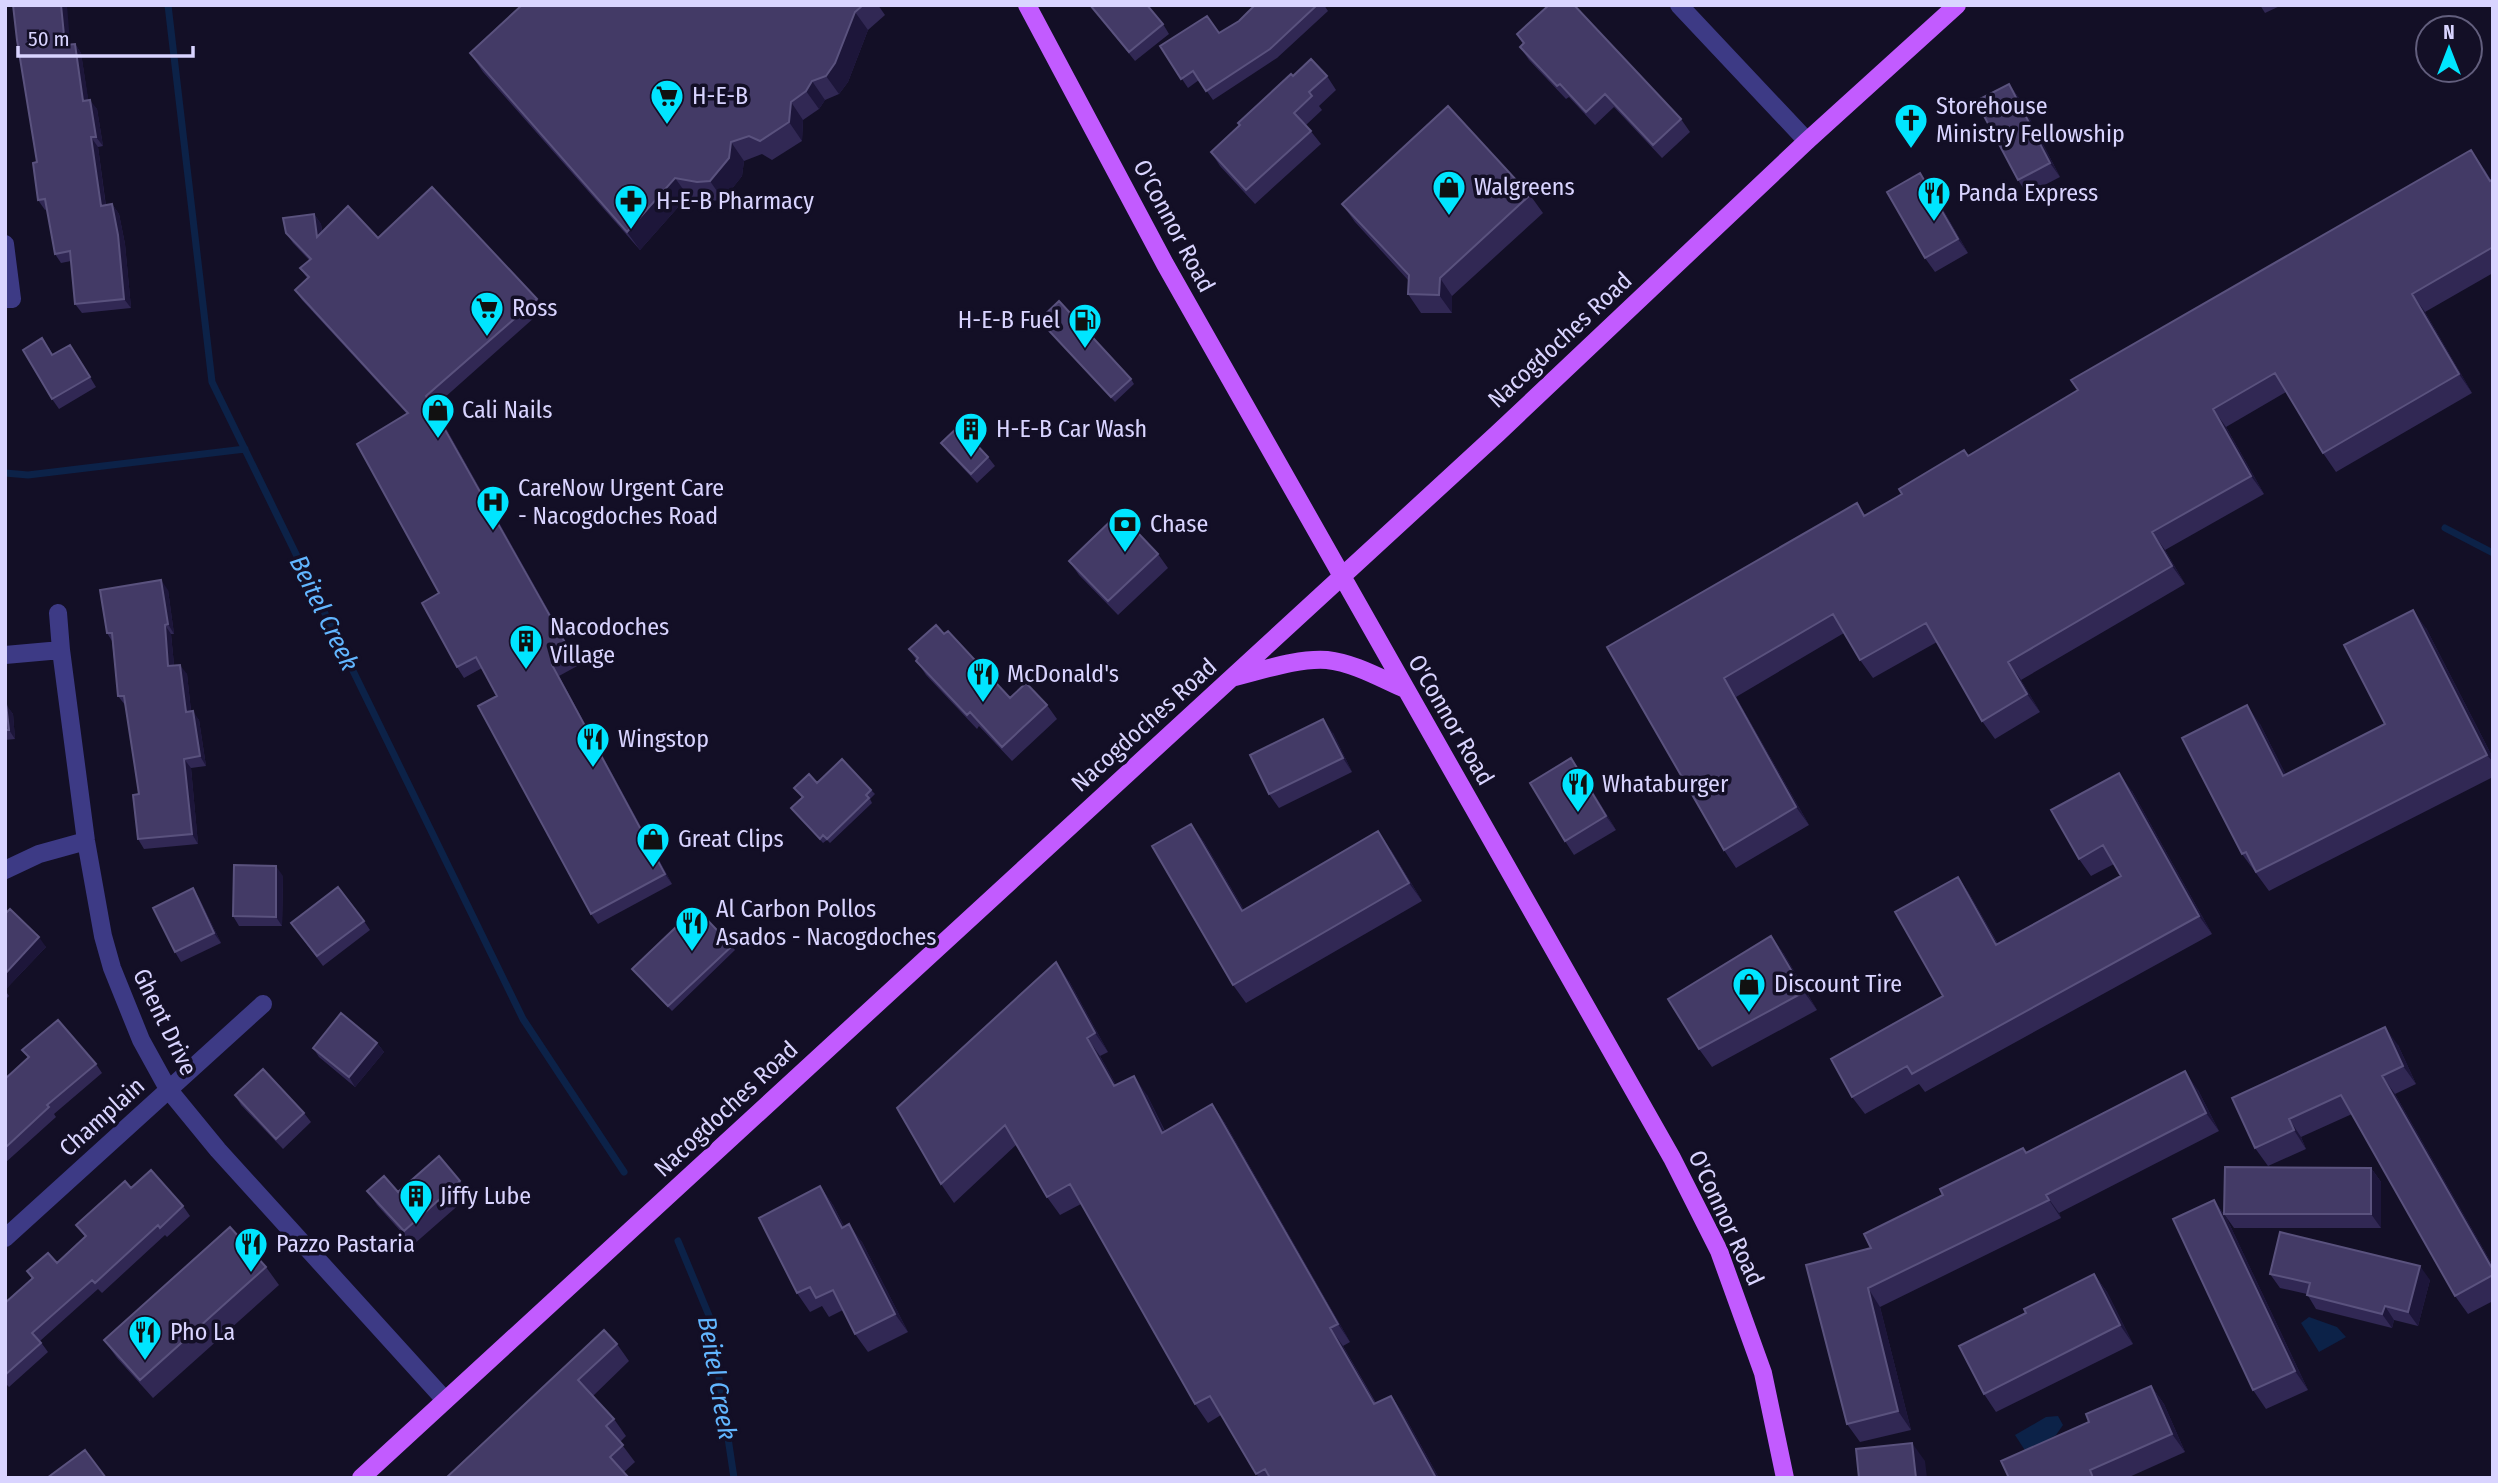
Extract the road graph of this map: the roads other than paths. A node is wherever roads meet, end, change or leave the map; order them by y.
1 (1027, 5) edge
2 (1679, 5) edge
3 (1957, 5) edge
4 (1807, 141) junction
5 (5, 244) edge
6 (9, 299) edge
7 (1341, 577) junction
8 (58, 613) dead end
9 (61, 650) junction
10 (5, 655) edge
11 (1232, 678) junction
12 (1405, 689) junction
13 (86, 841) junction
14 (5, 870) edge
15 (262, 1004) dead end
16 (168, 1089) junction
17 (5, 1238) edge
18 (445, 1400) junction
19 (361, 1478) edge
20 (1785, 1478) edge

1 - 7 main road, O'Connor Road
2 - 4 street
3 - 4 main road, Nacogdoches Road
4 - 7 main road, Nacogdoches Road
5 - 6 street
7 - 11 main road, Nacogdoches Road
7 - 12 main road, O'Connor Road
8 - 9 street, Ghent Drive
9 - 10 street
9 - 13 street, Ghent Drive
11 - 12 main road
11 - 18 main road, Nacogdoches Road
12 - 20 main road, O'Connor Road
13 - 14 street
13 - 16 street, Ghent Drive
15 - 16 street, Champlain
16 - 17 street, Champlain
16 - 18 street, Ghent Drive
18 - 19 main road, Nacogdoches Road

